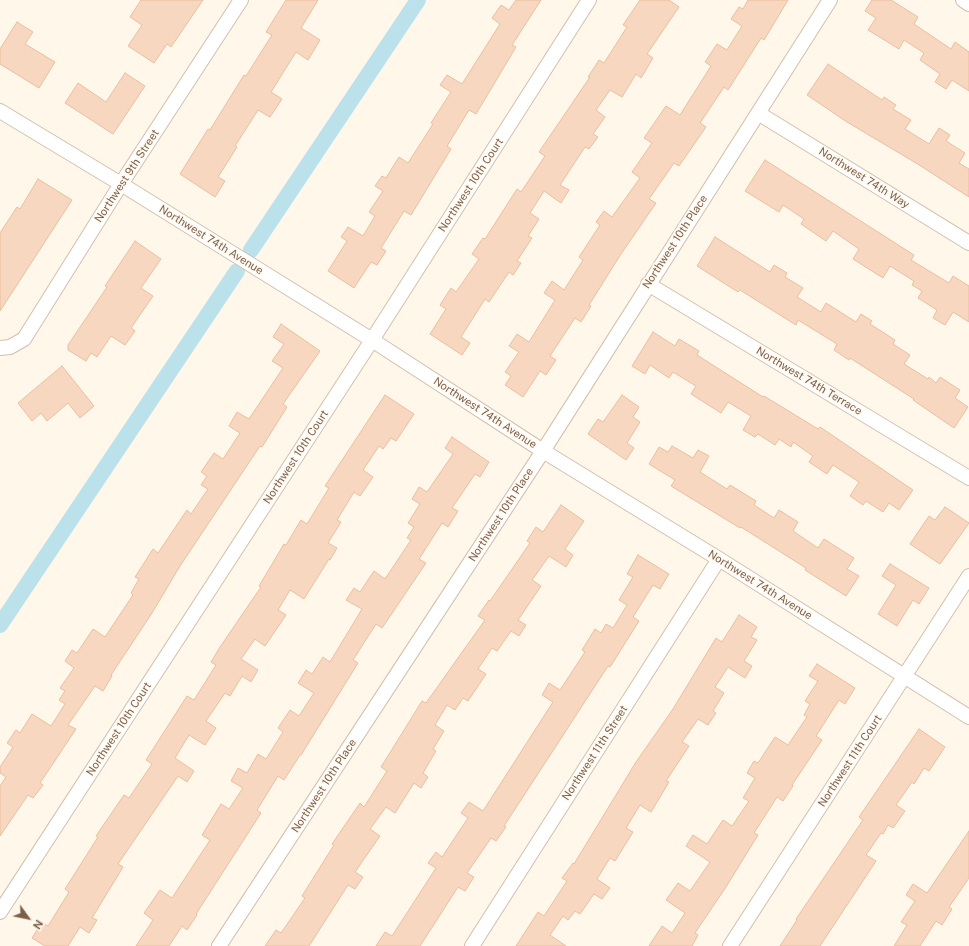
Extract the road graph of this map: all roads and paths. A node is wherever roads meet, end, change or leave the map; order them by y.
1 (240, 0) edge
2 (589, 0) edge
3 (830, 0) edge
4 (963, 0) edge
5 (969, 4) edge
6 (0, 111) edge
7 (758, 112) junction
8 (121, 184) junction
9 (969, 243) edge
10 (648, 284) junction
11 (372, 340) junction
12 (5, 348) edge
13 (543, 451) junction
14 (969, 478) edge
15 (719, 559) junction
16 (969, 576) edge
17 (905, 677) junction
18 (969, 717) edge
19 (0, 912) edge
20 (219, 946) edge
21 (472, 946) edge
22 (730, 946) edge

1 - 8 street, Northwest 9th Street
2 - 11 street, Northwest 10th Court
3 - 7 street, Northwest 10th Place
4 - 5 street
6 - 8 street, Northwest 74th Avenue
7 - 9 street, Northwest 74th Way
7 - 10 street, Northwest 10th Place
8 - 11 street, Northwest 74th Avenue
8 - 12 street, Northwest 9th Street
10 - 13 street, Northwest 10th Place
10 - 14 street, Northwest 74th Terrace
11 - 13 street, Northwest 74th Avenue
11 - 19 street, Northwest 10th Court
13 - 15 street, Northwest 74th Avenue
13 - 20 street, Northwest 10th Place
15 - 17 street, Northwest 74th Avenue
15 - 21 street, Northwest 11th Street
16 - 17 street, Northwest 11th Court
17 - 18 street, Northwest 74th Avenue
17 - 22 street, Northwest 11th Court

